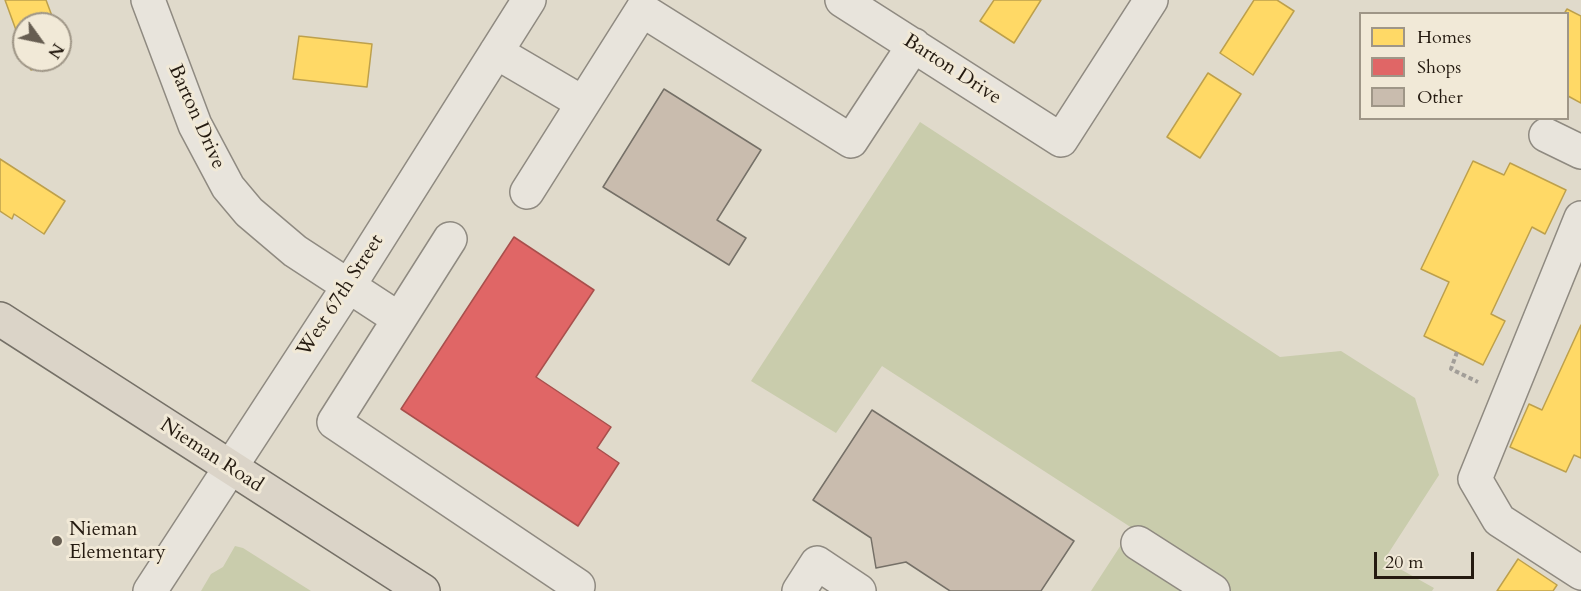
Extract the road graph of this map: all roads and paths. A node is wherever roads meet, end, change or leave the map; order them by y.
1 (148, 0) edge
2 (529, 0) edge
3 (842, 0) edge
4 (1150, 0) edge
5 (914, 45) junction
6 (496, 52) junction
7 (583, 103) junction
8 (1546, 135) dead end
9 (1581, 152) edge
10 (527, 192) dead end
11 (1581, 218) edge
12 (450, 239) dead end
13 (348, 287) junction
14 (0, 319) edge
15 (399, 319) junction
16 (1457, 352) dead end
17 (1508, 396) junction
18 (230, 468) junction
19 (1138, 543) dead end
20 (1581, 573) edge
21 (581, 590) edge
22 (150, 591) edge
23 (423, 591) edge
24 (799, 591) edge
25 (859, 591) edge
26 (1213, 591) edge

1 - 13 street, Barton Drive
2 - 6 street, West 67th Street
3 - 5 street, Barton Drive
4 - 5 street, Barton Drive
5 - 7 street
6 - 7 street
6 - 13 street, West 67th Street
7 - 10 street
8 - 9 street
11 - 17 street
12 - 15 street
13 - 15 street, Barton Drive
13 - 18 street, West 67th Street
14 - 18 main road, Nieman Road
15 - 21 street
16 - 17 path
17 - 20 street
18 - 22 street, West 67th Street
18 - 23 main road, Nieman Road
19 - 26 street
24 - 25 street

